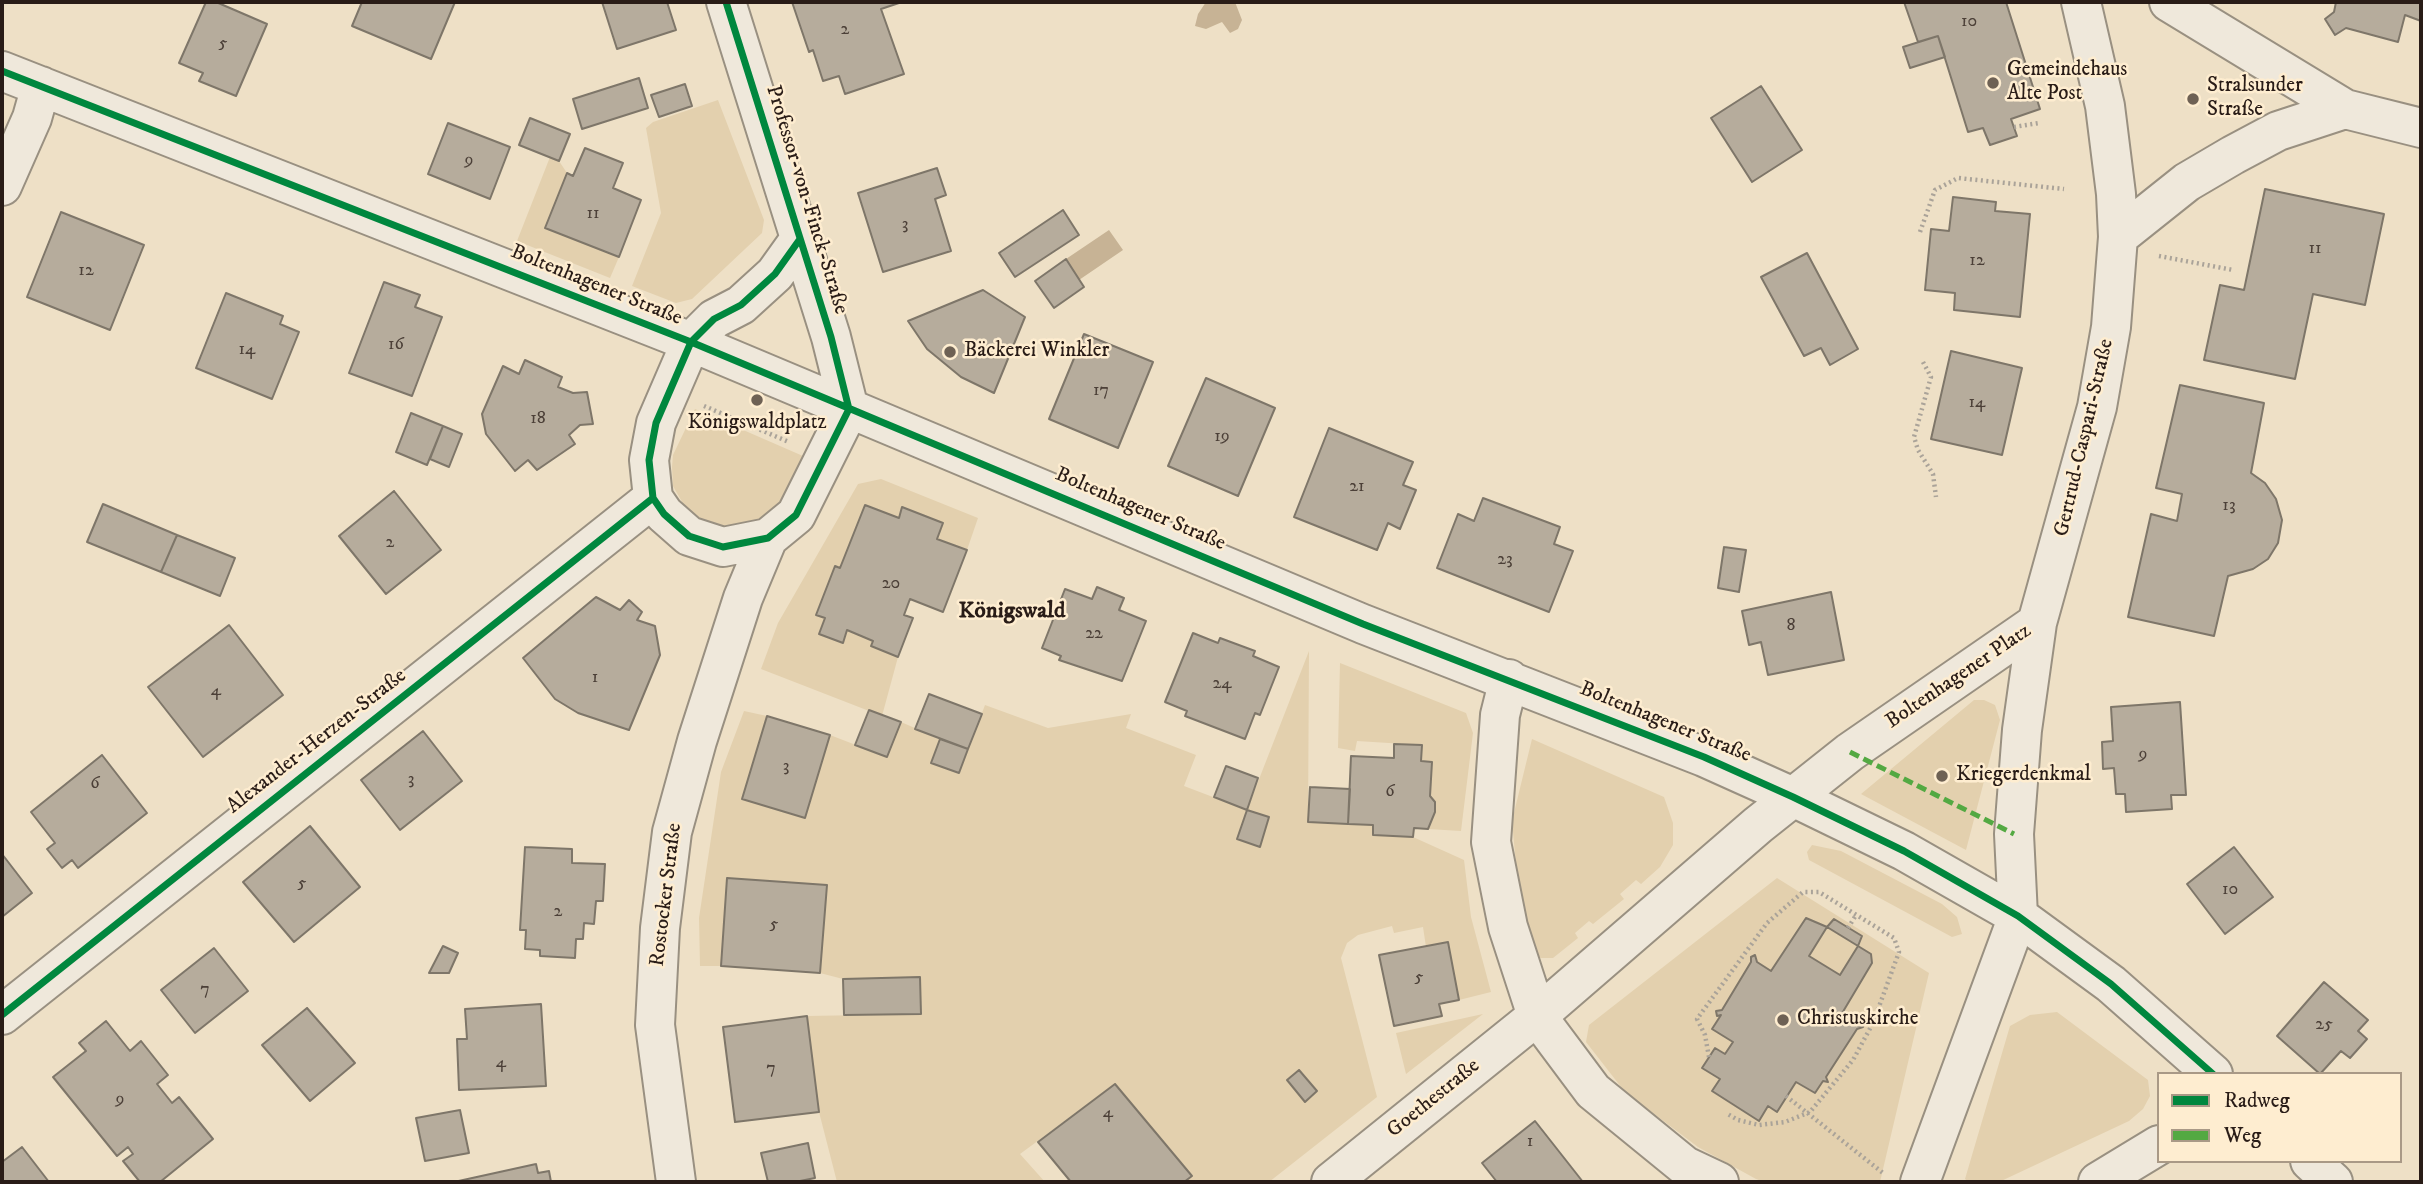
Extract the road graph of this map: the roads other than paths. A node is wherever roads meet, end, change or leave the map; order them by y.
1 (726, 2) edge
2 (2081, 2) edge
3 (2169, 2) edge
4 (2, 71) edge
5 (41, 86) junction
6 (2345, 109) junction
7 (2421, 128) edge
8 (2, 186) edge
9 (800, 239) junction
10 (2117, 245) junction
11 (691, 342) junction
12 (849, 409) junction
13 (653, 498) junction
14 (768, 537) junction
15 (2037, 622) junction
16 (1509, 679) junction
17 (1793, 797) junction
18 (2018, 916) junction
19 (2, 1015) edge
20 (1536, 1016) junction
21 (2211, 1072) edge
22 (2157, 1146) edge
23 (2312, 1163) edge
24 (676, 1182) edge
25 (1331, 1182) edge
26 (1718, 1182) edge
27 (1920, 1182) edge
28 (2098, 1182) edge
29 (2333, 1182) edge

1 - 9 street, Professor-von-Finck-Straße
2 - 10 street, Gertrud-Caspari-Straße
3 - 6 street
4 - 5 street, Boltenhagener Straße
5 - 8 street
5 - 11 street, Boltenhagener Straße
6 - 7 street
6 - 10 street
9 - 11 street
9 - 12 street, Professor-von-Finck-Straße
10 - 15 street, Gertrud-Caspari-Straße
11 - 12 street, Boltenhagener Straße
11 - 13 street
12 - 14 street
12 - 16 street, Boltenhagener Straße
13 - 14 street
13 - 19 street, Alexander-Herzen-Straße
14 - 24 street, Rostocker Straße
15 - 17 street, Boltenhagener Platz
15 - 18 street, Boltenhagener Platz
16 - 17 street, Boltenhagener Straße
16 - 20 street
17 - 18 street, Boltenhagener Straße
17 - 20 street, Boltenhagener Platz
18 - 21 street, Boltenhagener Straße
18 - 27 street, Boltenhagener Platz
20 - 25 street, Goethestraße
20 - 26 street
22 - 28 street
23 - 29 street

